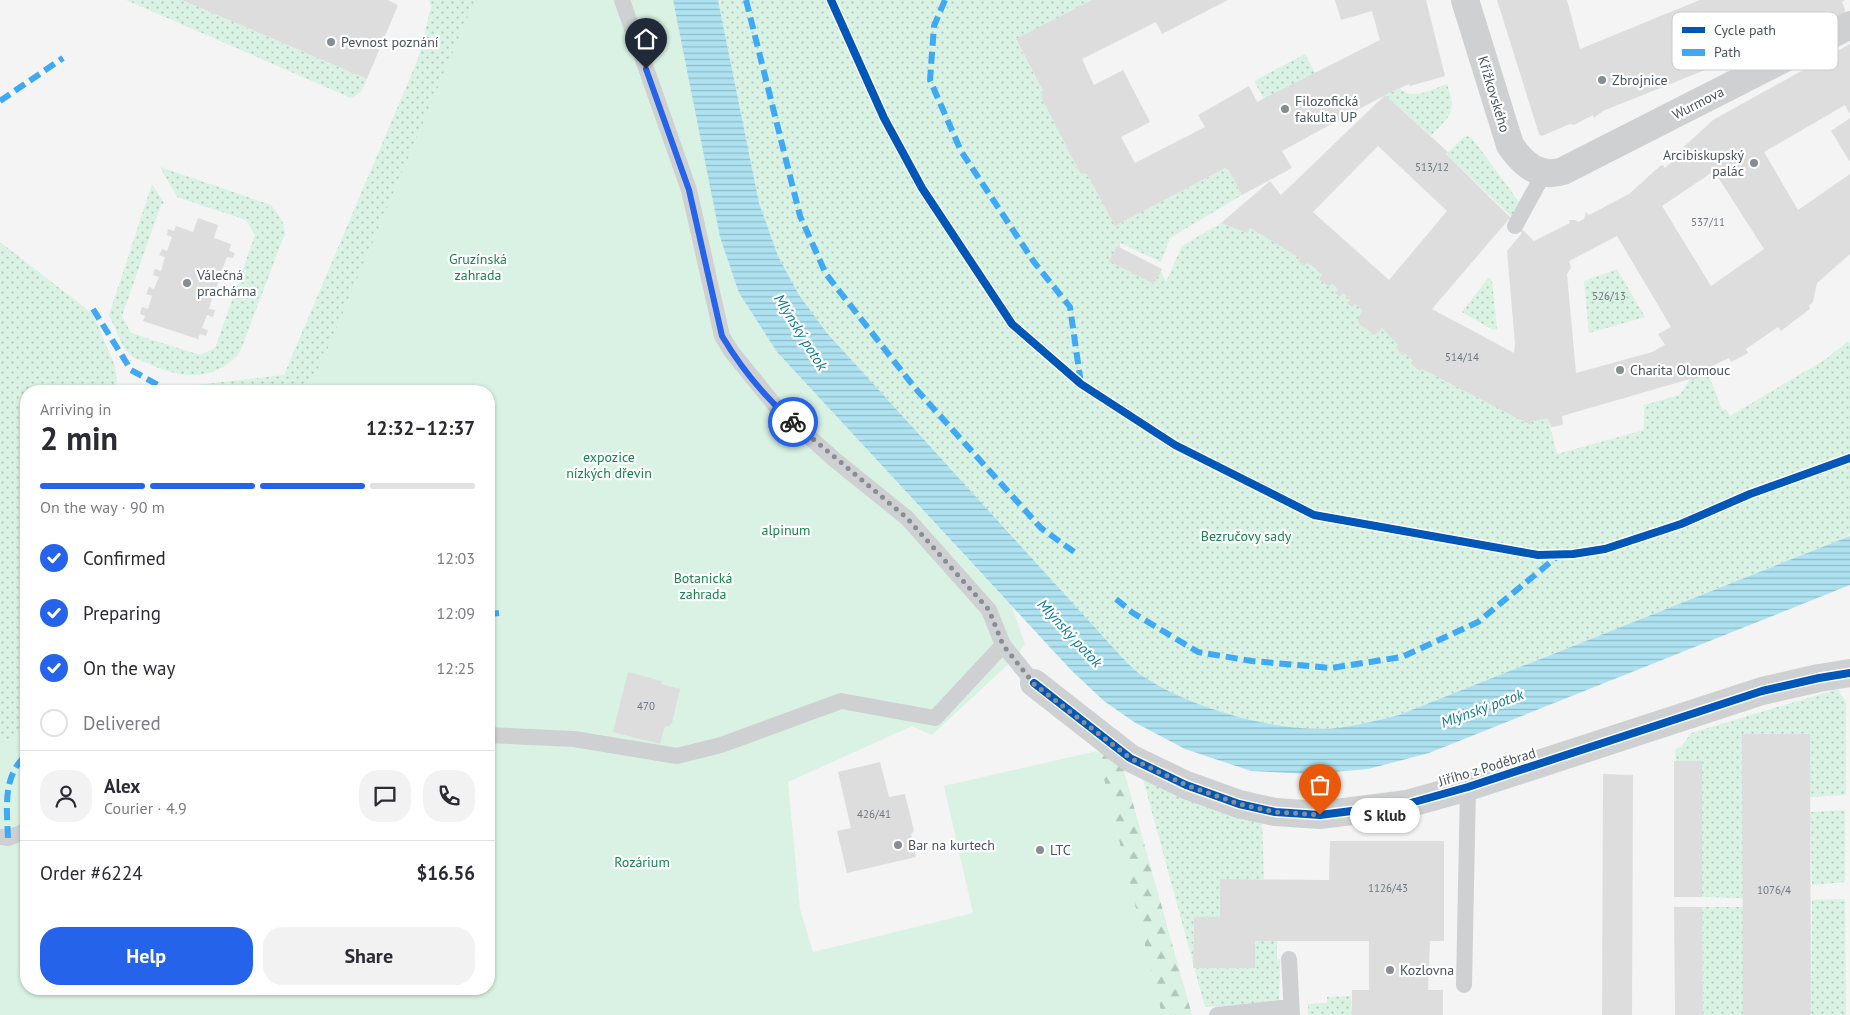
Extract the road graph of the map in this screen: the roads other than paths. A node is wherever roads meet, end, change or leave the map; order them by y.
1 (622, 0) edge
2 (1465, 0) edge
3 (1850, 25) edge
4 (1838, 31) edge
5 (1762, 70) edge
6 (1544, 173) junction
7 (1515, 226) dead end
8 (1003, 645) junction
9 (1850, 673) edge
10 (1034, 684) joint
11 (495, 735) edge
12 (1468, 787) junction
13 (20, 833) edge
14 (0, 838) edge
15 (1290, 959) dead end
16 (1464, 985) dead end
17 (1292, 1011) edge
18 (1217, 1015) edge

1 - 8 lane
2 - 6 street, Křížkovského
3 - 4 street, Wurmova
5 - 6 street, Wurmova
6 - 7 lane
8 - 10 lane
8 - 11 lane
9 - 12 street, Jiřího z Poděbrad
10 - 12 street, Jiřího z Poděbrad
12 - 16 lane
13 - 14 lane
15 - 17 lane
17 - 18 lane

